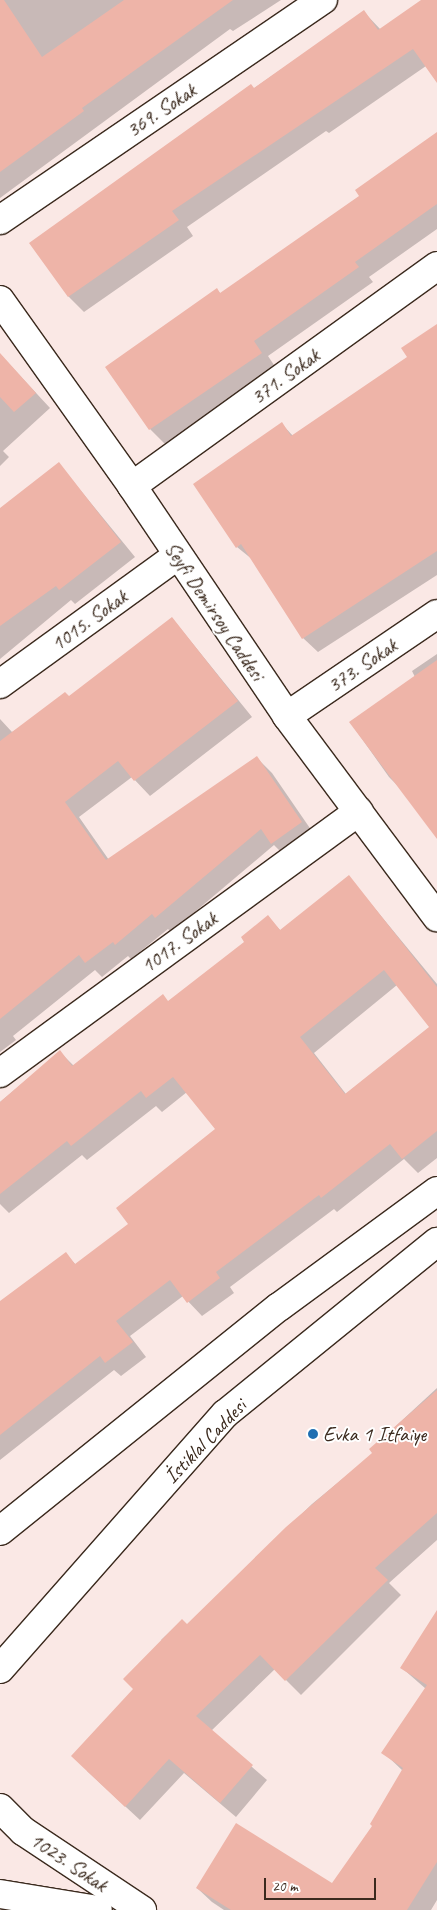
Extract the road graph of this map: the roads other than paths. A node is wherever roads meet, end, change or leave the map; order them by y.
1 (323, 0) edge
2 (0, 220) edge
3 (437, 266) edge
4 (0, 300) edge
5 (132, 486) junction
6 (177, 556) junction
7 (437, 614) edge
8 (0, 684) edge
9 (287, 716) junction
10 (359, 811) junction
11 (437, 917) edge
12 (0, 1073) edge
13 (437, 1190) edge
14 (437, 1242) edge
15 (0, 1530) edge
16 (0, 1669) edge
17 (0, 1808) edge
18 (0, 1894) edge
19 (98, 1910) edge
20 (142, 1910) edge

1 - 2 main road, 369. Sokak
3 - 5 main road, 371. Sokak
4 - 5 main road, Seyfi Demirsoy Caddesi
5 - 6 main road, Seyfi Demirsoy Caddesi
6 - 8 main road, 1015. Sokak
6 - 9 main road, Seyfi Demirsoy Caddesi
7 - 9 main road, 373. Sokak
9 - 10 main road, Seyfi Demirsoy Caddesi
10 - 11 main road, Seyfi Demirsoy Caddesi
10 - 12 main road, 1017. Sokak
13 - 15 main road
14 - 16 main road, İstiklal Caddesi
17 - 20 main road, 1023. Sokak
18 - 19 main road, 1023. Sokak

